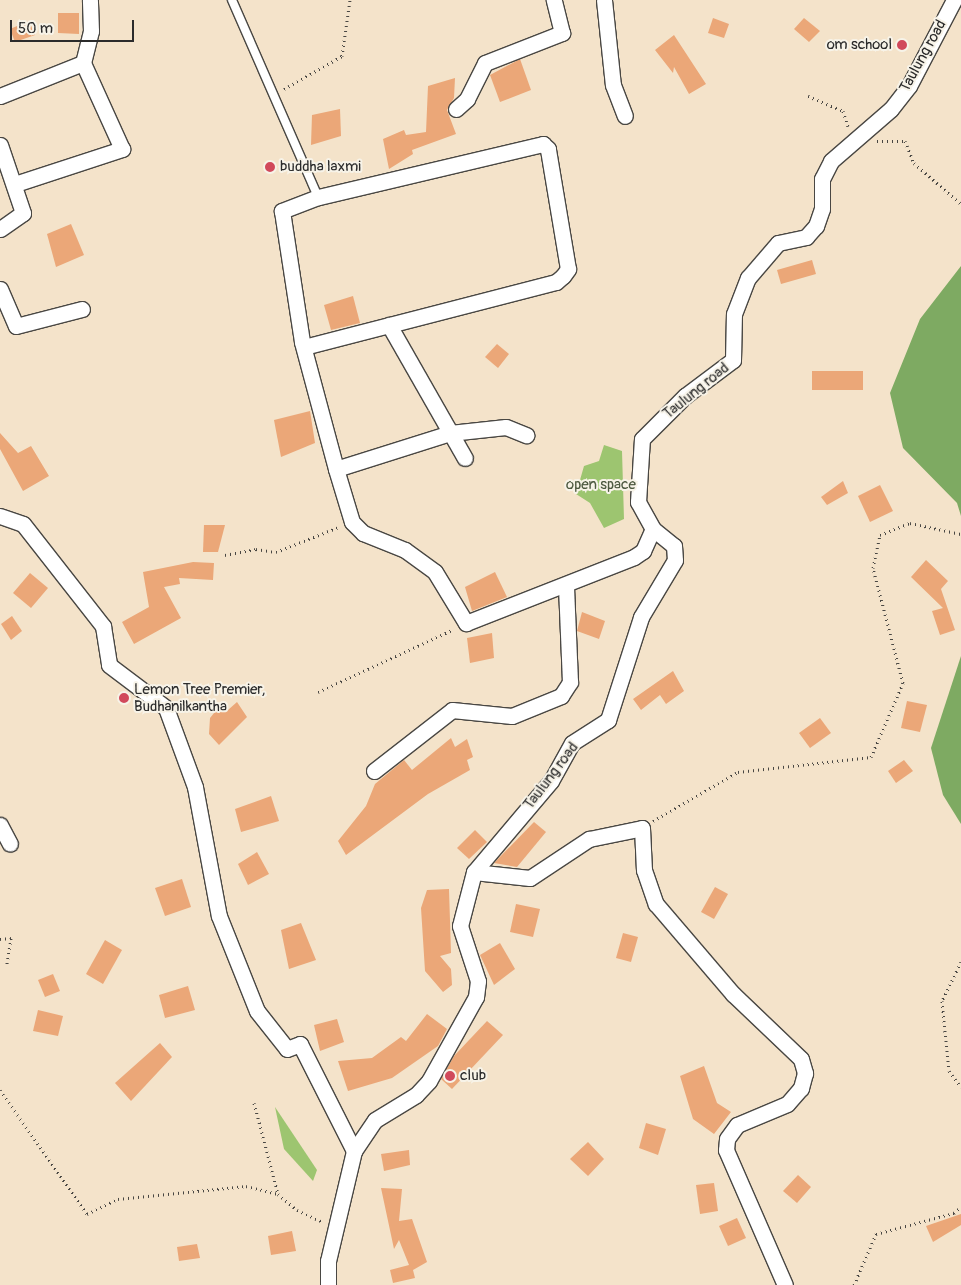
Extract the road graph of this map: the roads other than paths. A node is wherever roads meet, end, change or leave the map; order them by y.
1 (90, 0) edge
2 (232, 0) edge
3 (554, 0) edge
4 (604, 0) edge
5 (954, 0) edge
6 (83, 63) junction
7 (0, 96) edge
8 (456, 110) dead end
9 (625, 116) dead end
10 (0, 145) edge
11 (15, 184) junction
12 (318, 197) junction
13 (0, 230) edge
14 (0, 289) edge
15 (82, 309) dead end
16 (389, 325) junction
17 (304, 347) junction
18 (450, 433) junction
19 (526, 435) dead end
20 (465, 458) dead end
21 (336, 468) junction
22 (0, 516) edge
23 (653, 530) junction
24 (566, 586) junction
25 (374, 771) dead end
26 (0, 825) edge
27 (10, 844) dead end
28 (474, 872) junction
29 (354, 1151) junction
30 (328, 1285) edge
31 (785, 1285) edge

1 - 6 street
2 - 12 lane
3 - 8 street
4 - 9 street
5 - 23 street, Taulung road
6 - 7 street
6 - 11 street
10 - 11 street
11 - 13 street
12 - 16 street
12 - 17 street
14 - 15 street
16 - 17 street
16 - 18 street
17 - 21 street
18 - 19 street
18 - 20 street
18 - 21 street
21 - 24 street
22 - 29 street
23 - 24 street
23 - 28 street, Taulung road
24 - 25 street
26 - 27 street
28 - 29 street
28 - 31 street
29 - 30 street

